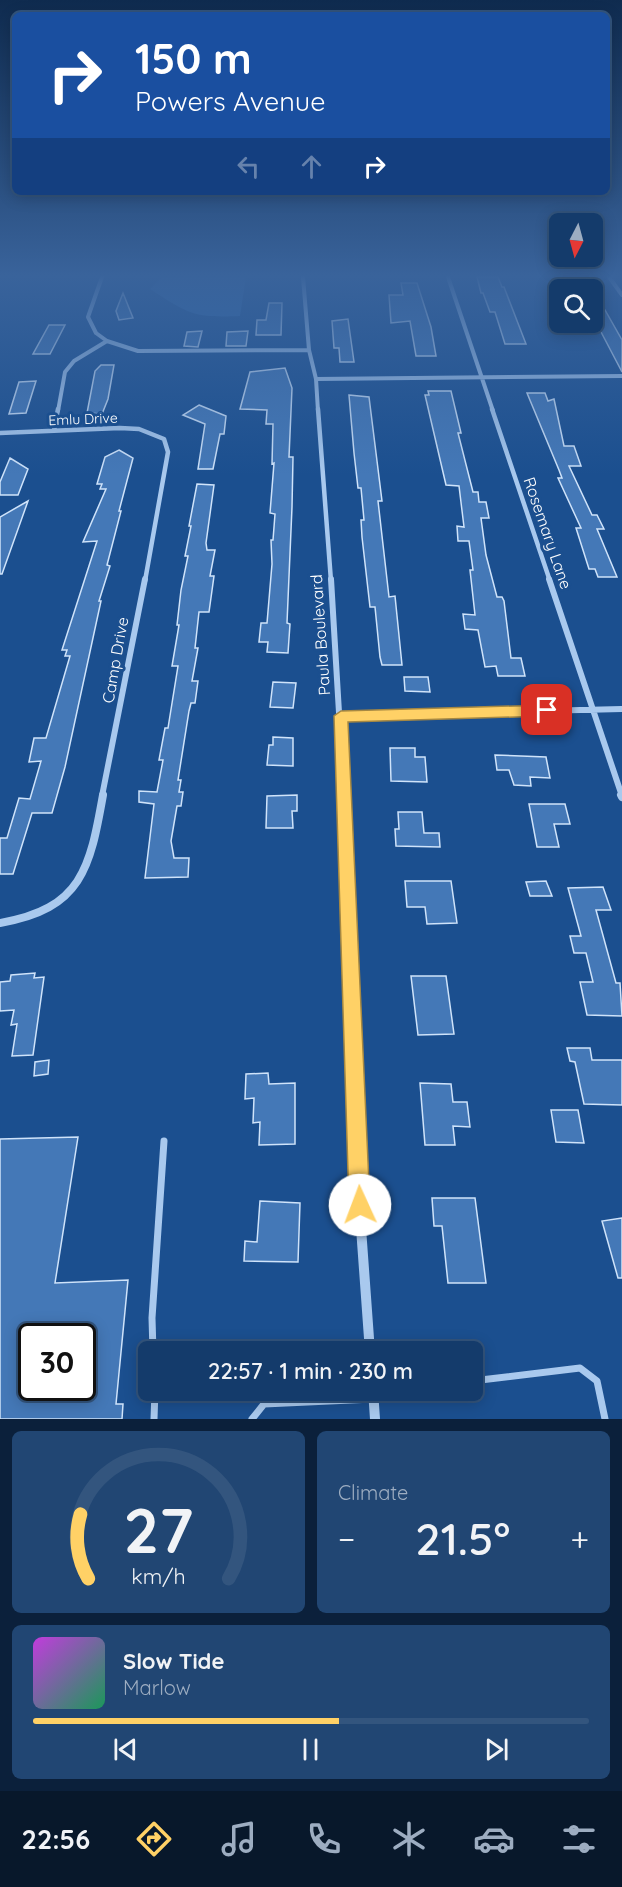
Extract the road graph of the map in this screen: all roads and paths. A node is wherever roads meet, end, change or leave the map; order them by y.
1 (103, 343) edge
2 (114, 343) edge
3 (308, 343) edge
4 (470, 343) edge
5 (309, 350) junction
6 (622, 376) edge
7 (481, 377) junction
8 (316, 379) junction
9 (54, 430) junction
10 (0, 433) edge
11 (164, 439) joint
12 (593, 709) junction
13 (622, 709) edge
14 (341, 716) junction
15 (622, 797) edge
16 (0, 923) edge
17 (164, 1141) dead end
18 (153, 1341) edge
19 (369, 1341) edge
20 (483, 1380) edge
21 (155, 1401) edge
22 (297, 1401) edge
23 (374, 1401) edge
24 (154, 1419) edge
25 (252, 1419) edge
26 (375, 1419) edge
27 (606, 1419) edge

1 - 9 street
2 - 5 street
3 - 5 street, Paula Boulevard
4 - 7 street, Rosemary Lane
5 - 8 street, Paula Boulevard
6 - 7 street
7 - 8 street
7 - 12 street, Rosemary Lane
8 - 14 street, Paula Boulevard
9 - 10 street, Emlu Drive
9 - 11 street, Emlu Drive
11 - 16 street, Camp Drive
12 - 13 street
12 - 14 street
12 - 15 street, Rosemary Lane
14 - 19 street, Paula Boulevard
17 - 18 lane
20 - 27 lane
21 - 24 lane
22 - 25 lane
23 - 26 street

